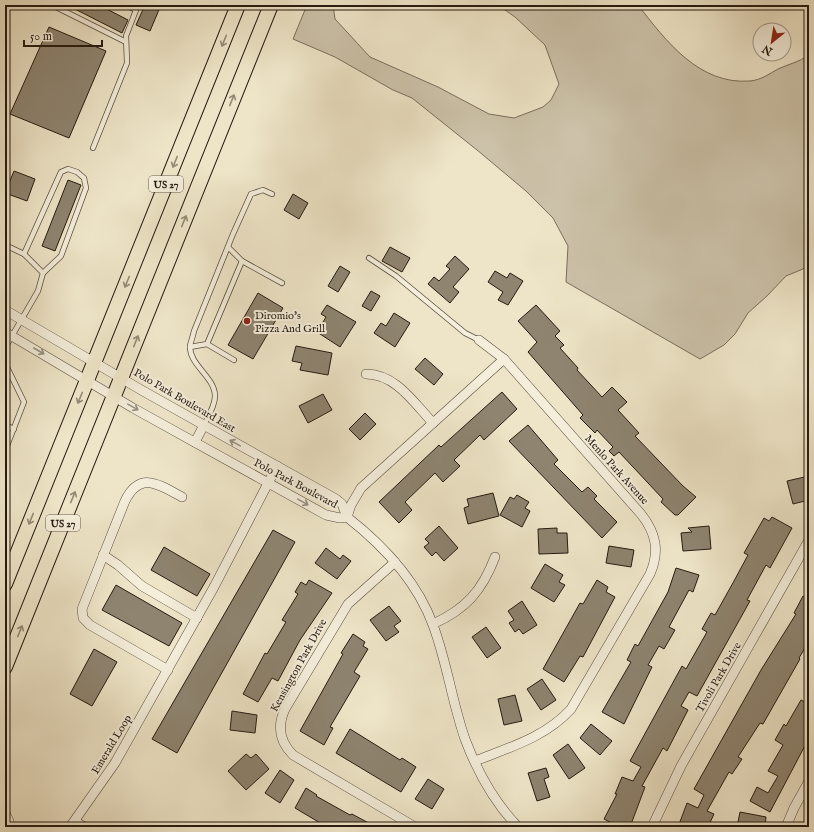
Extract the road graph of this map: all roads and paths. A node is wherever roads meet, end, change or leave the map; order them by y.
1 (52, 5) edge
2 (126, 5) edge
3 (238, 5) edge
4 (271, 5) edge
5 (137, 7) edge
6 (126, 42) junction
7 (93, 148) dead end
8 (272, 194) dead end
9 (5, 245) edge
10 (228, 247) junction
11 (24, 254) junction
12 (369, 258) dead end
13 (242, 260) junction
14 (43, 273) junction
15 (282, 282) dead end
16 (5, 310) edge
17 (21, 319) junction
18 (8, 334) edge
19 (479, 340) joint
20 (207, 344) junction
21 (190, 347) junction
22 (5, 348) edge
23 (504, 359) junction
24 (234, 360) dead end
25 (94, 362) junction
26 (5, 363) edge
27 (366, 374) dead end
28 (121, 378) junction
29 (87, 380) junction
30 (114, 396) junction
31 (433, 423) junction
32 (5, 425) edge
33 (204, 425) junction
34 (14, 429) junction
35 (195, 442) junction
36 (5, 451) edge
37 (278, 466) junction
38 (269, 483) junction
39 (357, 493) junction
40 (182, 497) dead end
41 (336, 499) junction
42 (347, 517) junction
43 (809, 540) edge
44 (103, 555) junction
45 (495, 557) dead end
46 (395, 562) junction
47 (5, 584) edge
48 (197, 618) junction
49 (433, 624) junction
50 (5, 667) edge
51 (168, 670) junction
52 (475, 761) junction
53 (809, 781) edge
54 (5, 814) edge
55 (72, 823) edge
56 (515, 826) edge
57 (9, 827) edge
58 (89, 827) edge
59 (415, 827) edge
60 (652, 827) edge
61 (786, 827) edge

1 - 6 lane
2 - 5 lane
3 -> 25 highway, US 27
28 -> 4 highway, US 27
5 - 6 lane
6 - 7 lane
8 - 10 lane
9 - 11 lane
10 - 13 lane
10 - 21 lane
11 - 14 lane
11 - 14 lane
12 - 19 lane
13 - 15 lane
13 - 20 lane
14 - 17 lane
16 - 17 street, Polo Park Boulevard East
17 - 18 lane
17 - 25 street, Polo Park Boulevard East
18 - 22 lane
18 -> 29 street
19 - 23 street, Menlo Park Avenue
20 - 21 lane
20 - 24 lane
21 - 33 lane
23 - 31 street
23 - 52 street, Menlo Park Avenue
25 - 28 street, Polo Park Boulevard East
25 - 29 highway, US 27
26 - 34 lane
27 - 31 street
28 - 30 highway, US 27
28 - 33 street, Polo Park Boulevard East
29 - 30 street, Polo Park Boulevard
29 -> 47 highway, US 27
30 -> 35 street, Polo Park Boulevard
50 -> 30 highway, US 27
31 - 39 street
32 - 34 lane
33 - 35 street
37 -> 33 street, Polo Park Boulevard East
34 - 36 lane
35 - 38 street, Polo Park Boulevard
37 - 38 street, Emerald Loop
37 - 41 street, Polo Park Boulevard East
38 -> 42 street, Polo Park Boulevard
38 - 48 street, Emerald Loop
39 - 41 street
39 - 42 street
40 - 44 street
41 - 42 street, Polo Park Boulevard East
42 - 46 street, Polo Park Boulevard
43 - 60 street, Tivoli Park Drive
44 - 48 street
44 - 51 street
45 - 49 street
46 - 49 street, Polo Park Boulevard
46 - 59 street, Kensington Park Drive
48 - 51 street, Emerald Loop
49 - 52 street, Polo Park Boulevard
51 - 55 street, Emerald Loop
52 - 56 street, Polo Park Boulevard
53 - 61 street
54 - 57 street
55 - 58 lane

